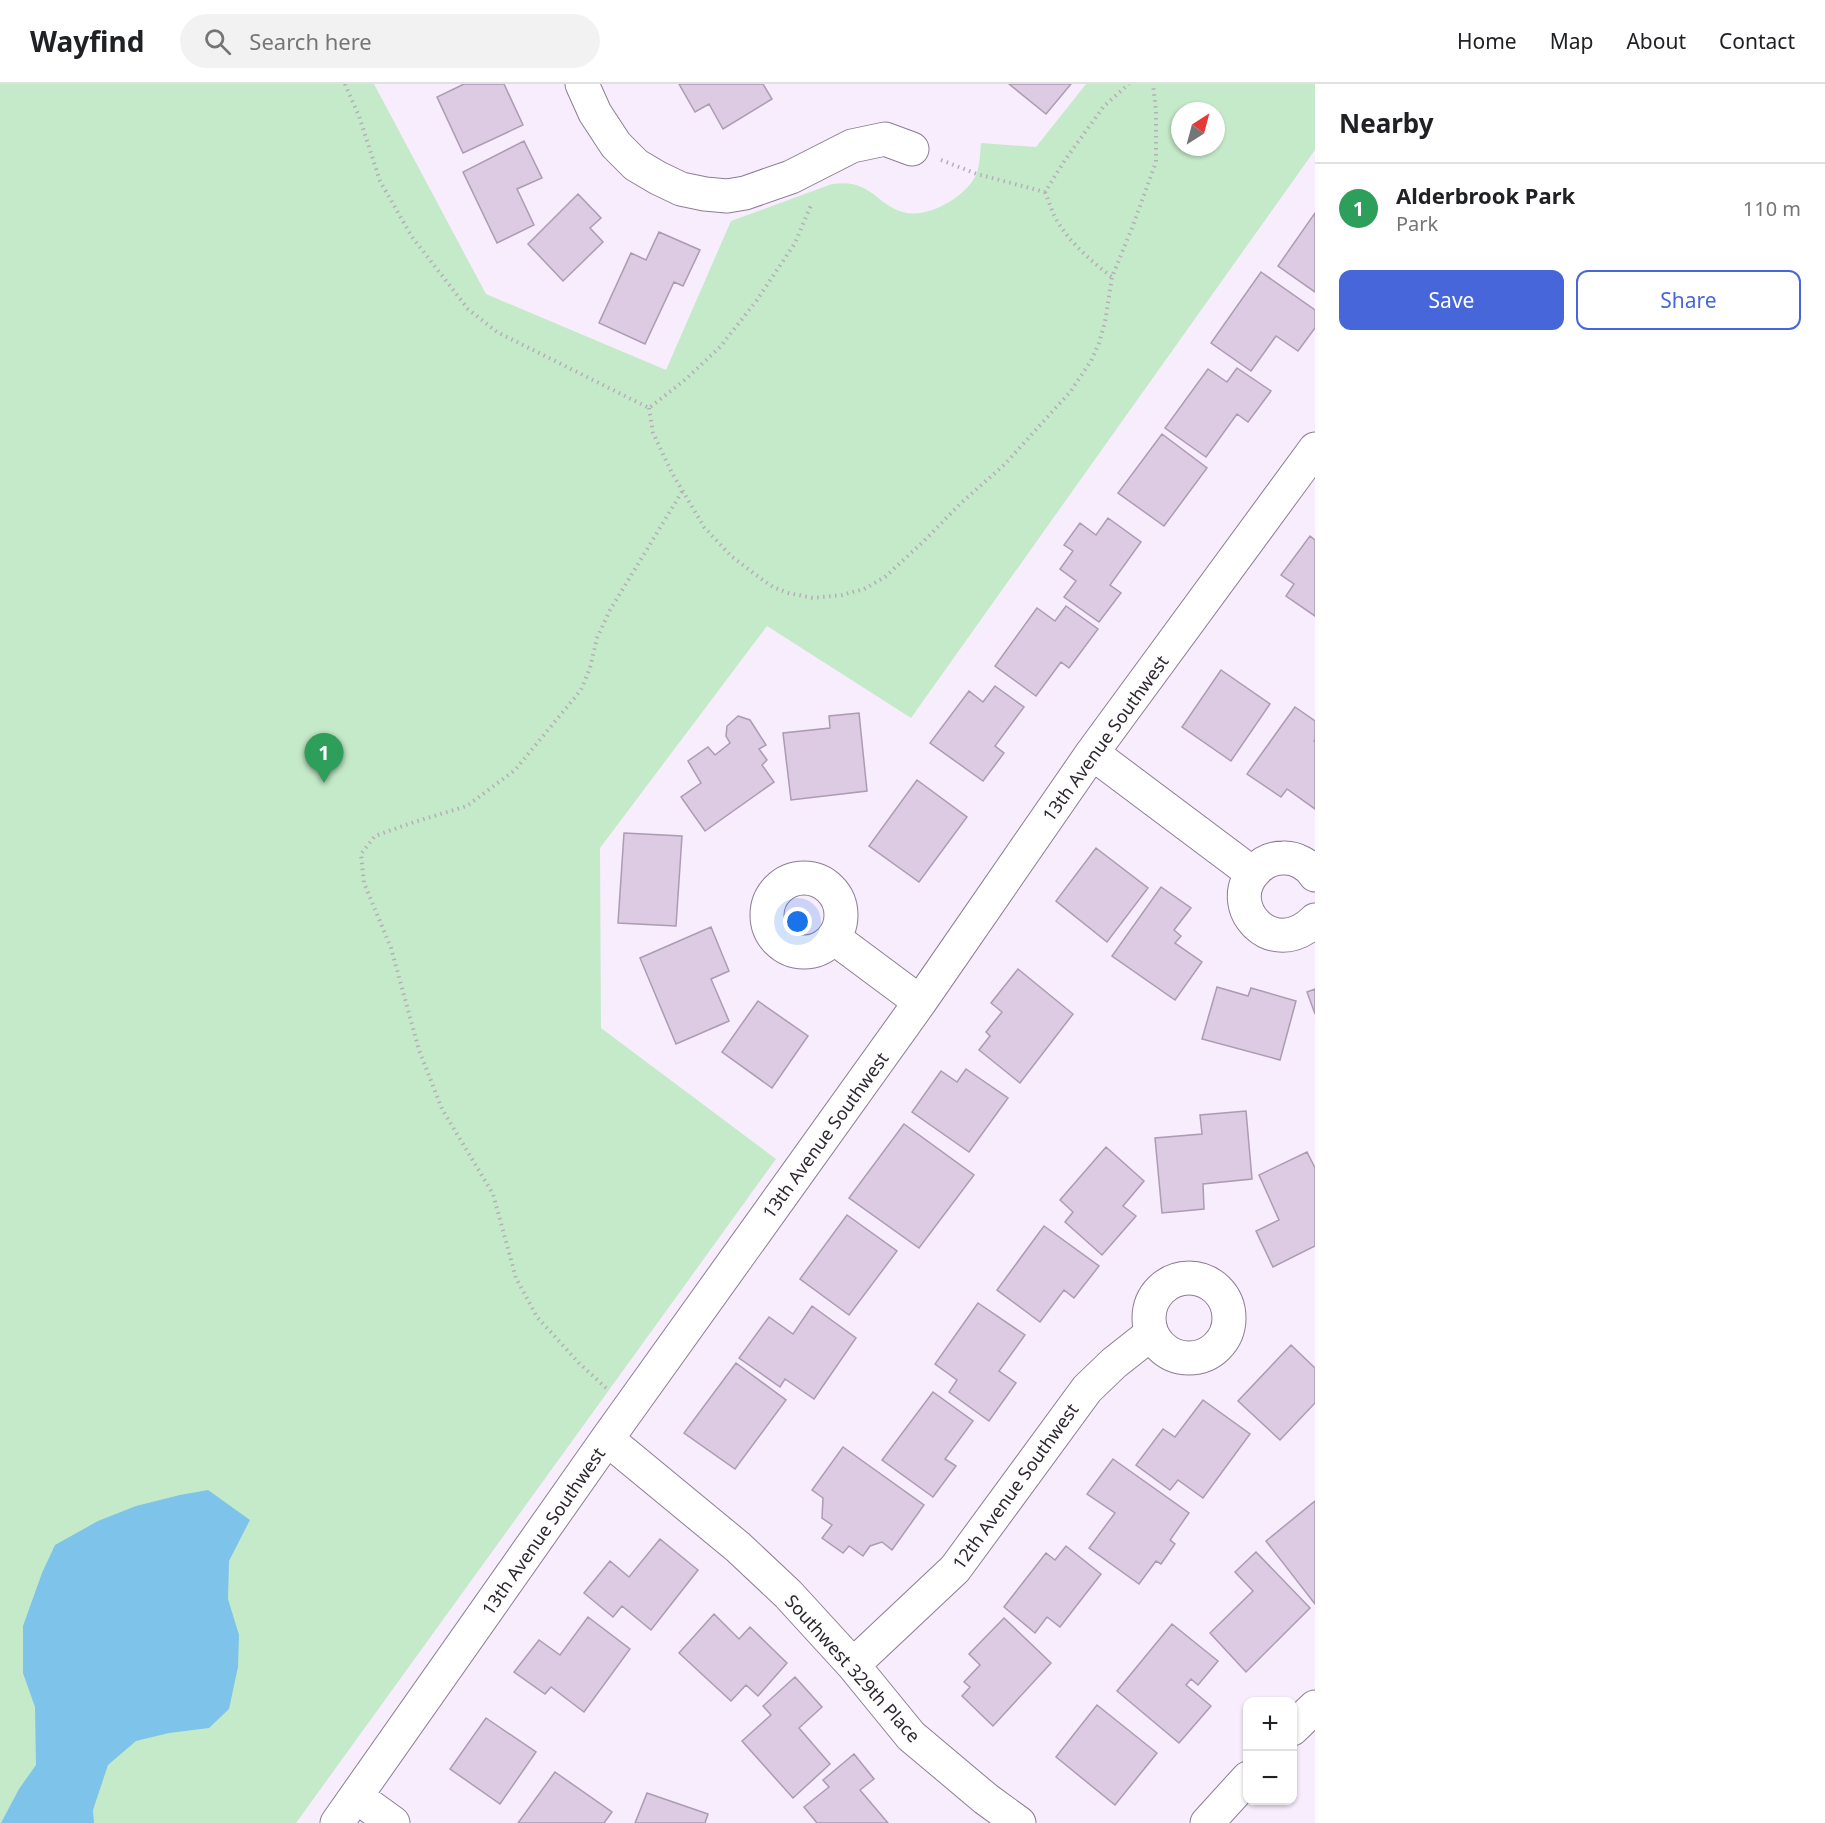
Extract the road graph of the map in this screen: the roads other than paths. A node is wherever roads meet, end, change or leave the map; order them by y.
1 (582, 84) edge
2 (912, 149) road end
3 (1314, 453) edge
4 (1092, 753) junction
5 (1252, 873) junction
6 (1315, 874) edge
7 (1315, 920) edge
8 (834, 938) dead end
9 (920, 1002) junction
10 (1152, 1333) dead end
11 (607, 1439) junction
12 (854, 1665) junction
13 (1315, 1707) edge
14 (1297, 1725) edge
15 (1243, 1783) edge
16 (357, 1797) junction
17 (338, 1823) edge
18 (393, 1823) edge
19 (1019, 1823) edge
20 (1207, 1823) edge

1 - 2 street
3 - 4 street, 13th Avenue Southwest
4 - 5 street
4 - 9 street, 13th Avenue Southwest
5 - 6 street
5 - 7 street
8 - 9 street
9 - 11 street, 13th Avenue Southwest
10 - 12 street, 12th Avenue Southwest
11 - 12 street, Southwest 329th Place
11 - 16 street, 13th Avenue Southwest
12 - 19 street, Southwest 329th Place
13 - 14 street
15 - 20 street
16 - 17 street, 13th Avenue Southwest
16 - 18 street

